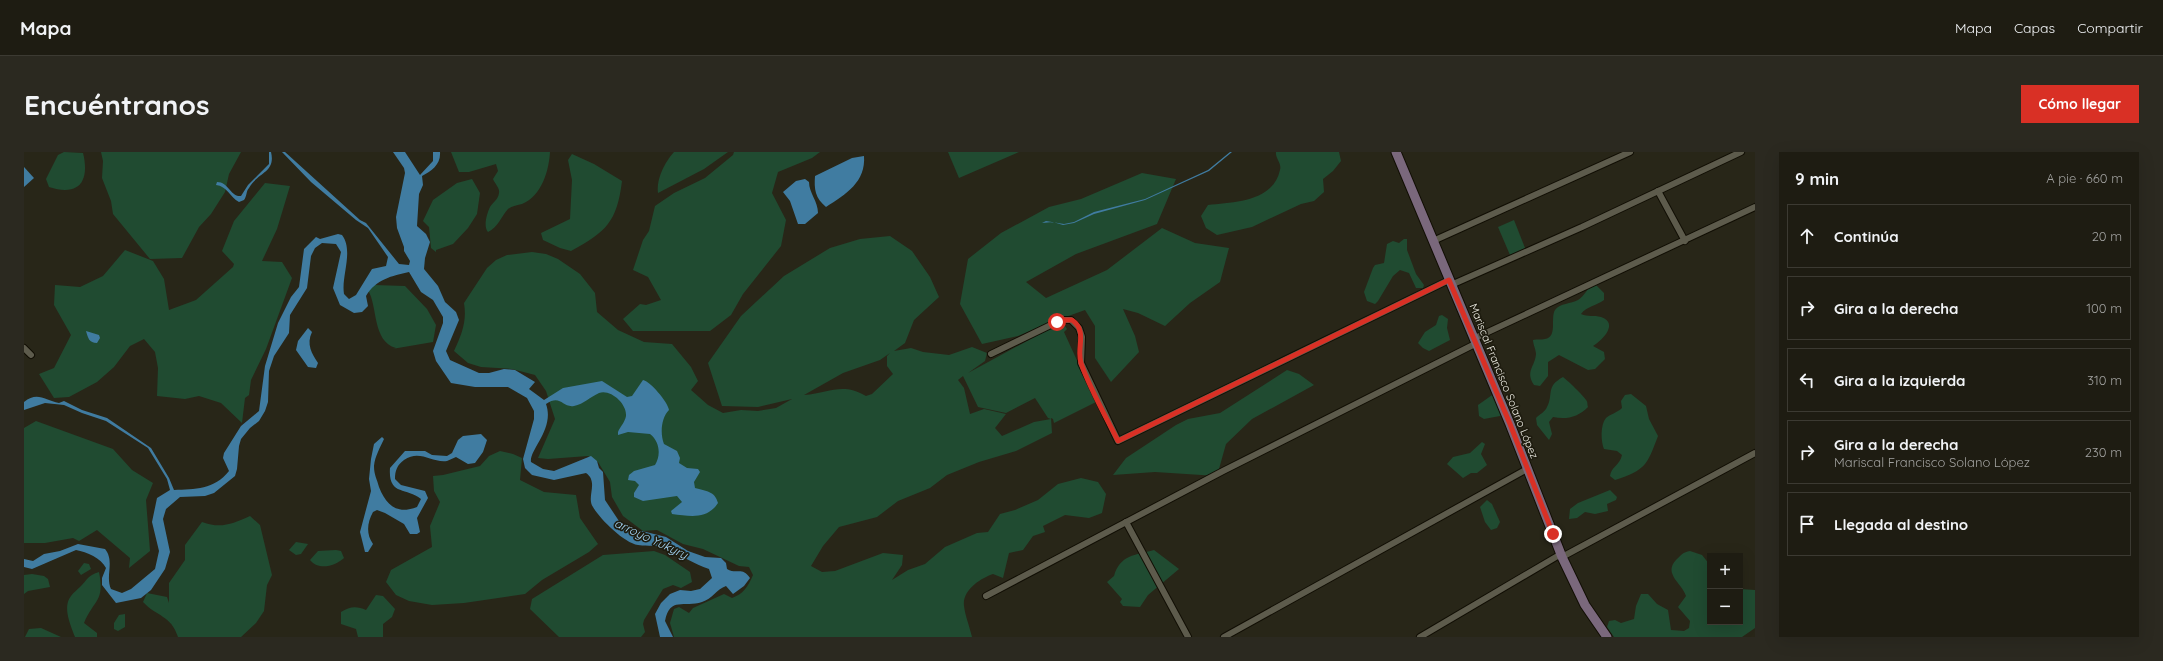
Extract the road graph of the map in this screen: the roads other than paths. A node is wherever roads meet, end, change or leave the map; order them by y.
1 (1396, 152) edge
2 (1630, 152) edge
3 (1741, 152) edge
4 (1658, 191) junction
5 (1755, 207) edge
6 (1433, 241) junction
7 (1685, 241) junction
8 (1450, 282) junction
9 (1474, 342) junction
10 (24, 348) edge
11 (991, 354) dead end
12 (31, 355) dead end
13 (1755, 453) edge
14 (1527, 469) junction
15 (1126, 522) junction
16 (1562, 556) junction
17 (986, 596) dead end
18 (1188, 637) edge
19 (1224, 637) edge
20 (1420, 637) edge
21 (1607, 637) edge

1 - 6 main road, Mariscal Francisco Solano López
2 - 6 street
3 - 4 street
4 - 7 street
4 - 8 street
5 - 7 street
6 - 8 main road, Mariscal Francisco Solano López
7 - 9 street
8 - 9 main road, Mariscal Francisco Solano López
8 - 11 street
9 - 14 main road, Mariscal Francisco Solano López
9 - 15 street
10 - 12 street
13 - 16 street
14 - 16 main road, Mariscal Francisco Solano López
14 - 19 street
15 - 17 street
15 - 18 street
16 - 20 street
16 - 21 main road, Mariscal Francisco Solano López

